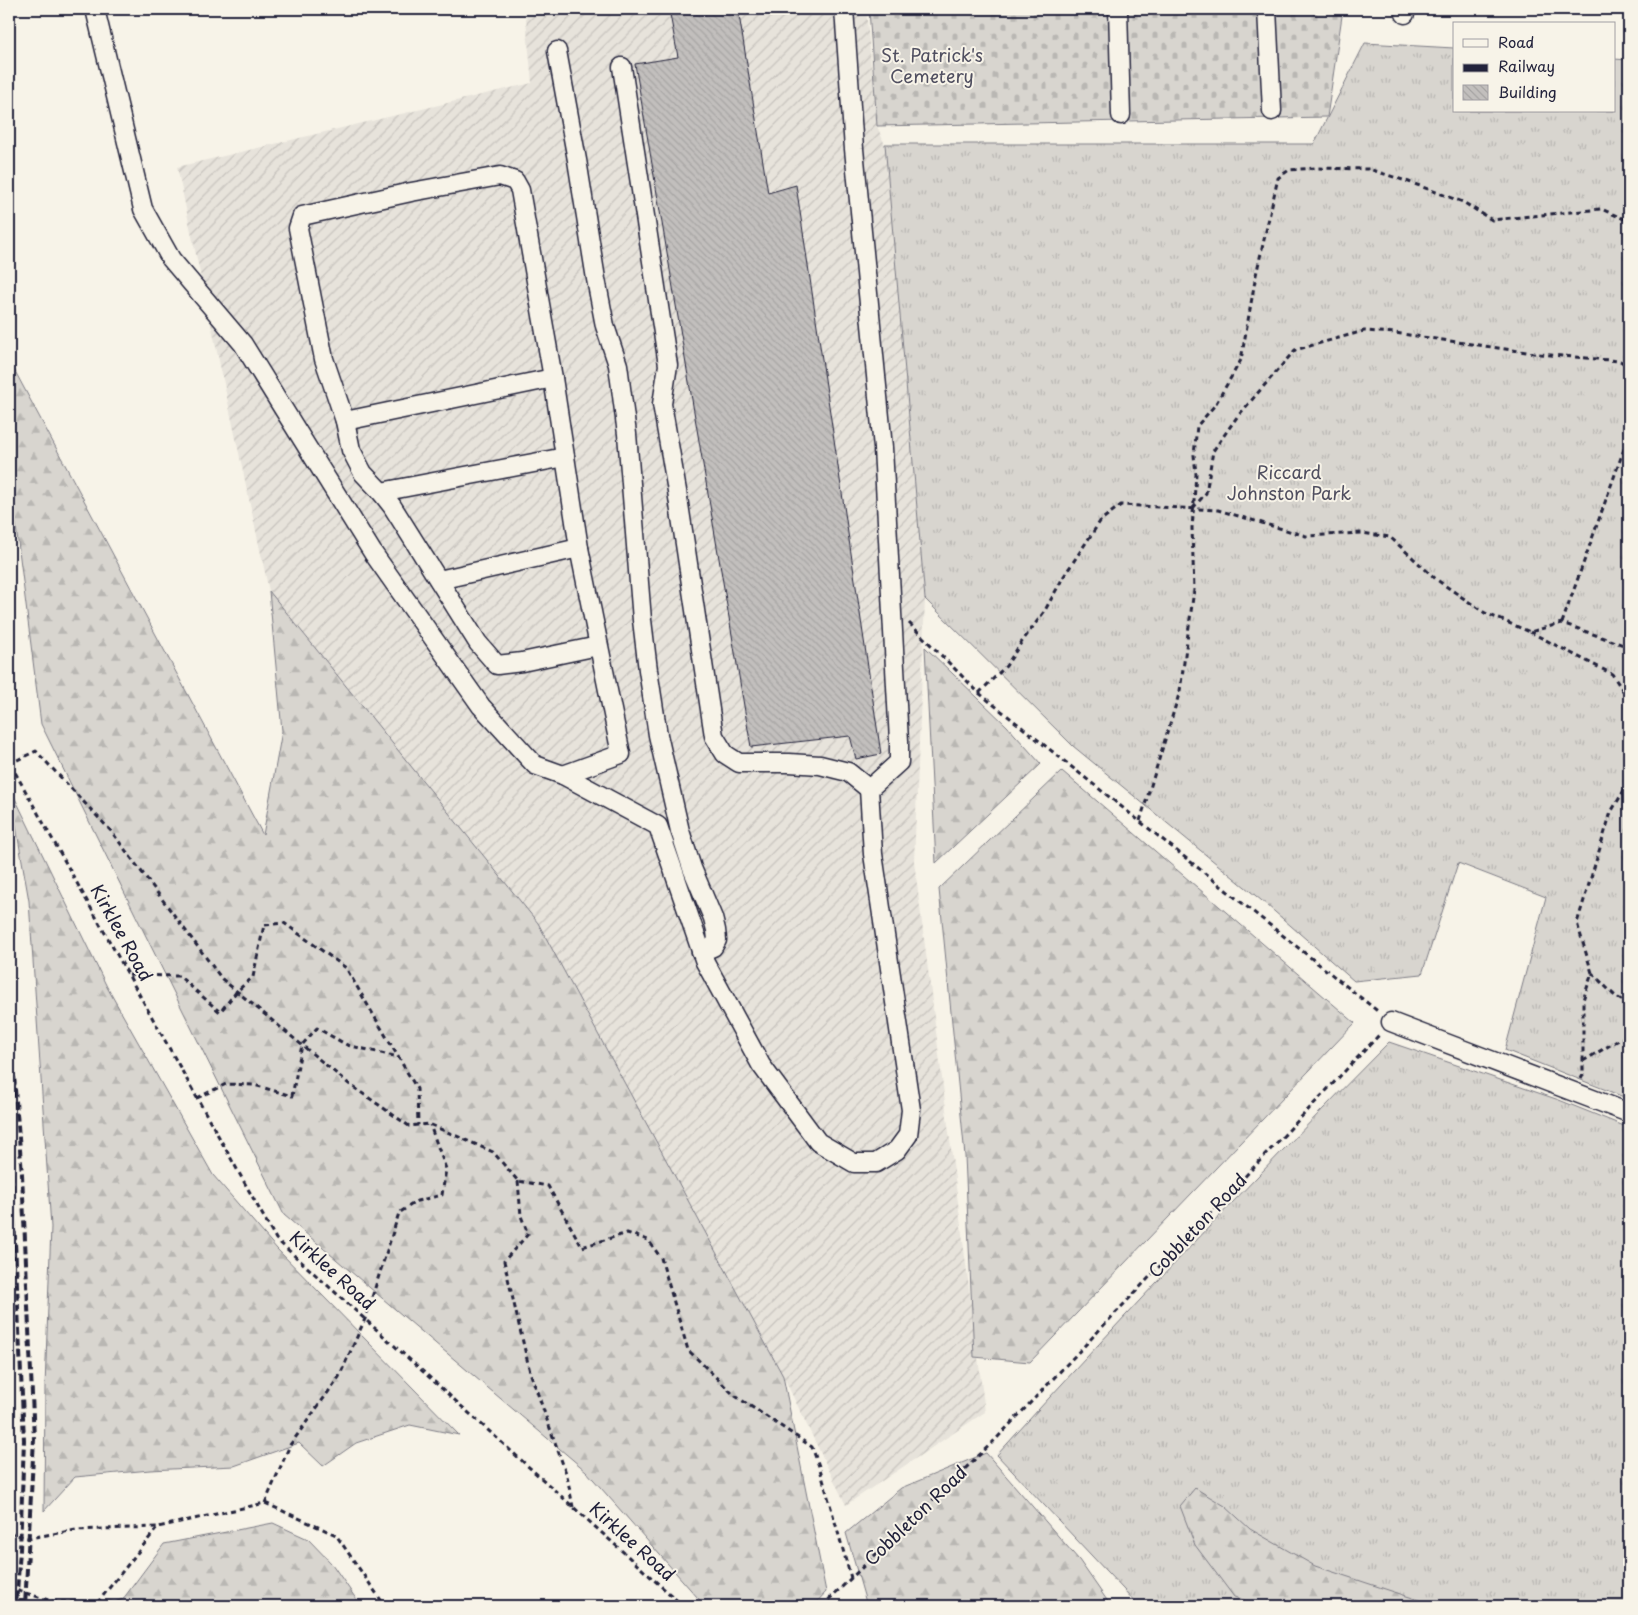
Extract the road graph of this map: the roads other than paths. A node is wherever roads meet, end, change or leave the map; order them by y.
1 (95, 9) edge
2 (844, 9) edge
3 (1118, 9) edge
4 (1267, 9) edge
5 (557, 51) dead end
6 (622, 67) dead end
7 (1272, 111) dead end
8 (1121, 115) dead end
9 (553, 378) junction
10 (345, 421) junction
11 (566, 457) junction
12 (381, 492) junction
13 (579, 548) junction
14 (439, 580) junction
15 (598, 646) junction
16 (563, 775) junction
17 (869, 788) junction
18 (701, 952) junction
19 (1391, 1022) road end
20 (1629, 1112) edge

1 - 16 lane
2 - 17 lane
3 - 8 lane
4 - 7 lane
5 - 18 lane
6 - 17 lane
9 - 10 lane
9 - 10 lane
9 - 11 lane
10 - 12 lane
11 - 12 lane
11 - 13 lane
12 - 14 lane
13 - 14 lane
13 - 15 lane
14 - 15 lane
15 - 16 lane
16 - 18 lane
17 - 18 lane
19 - 20 lane

